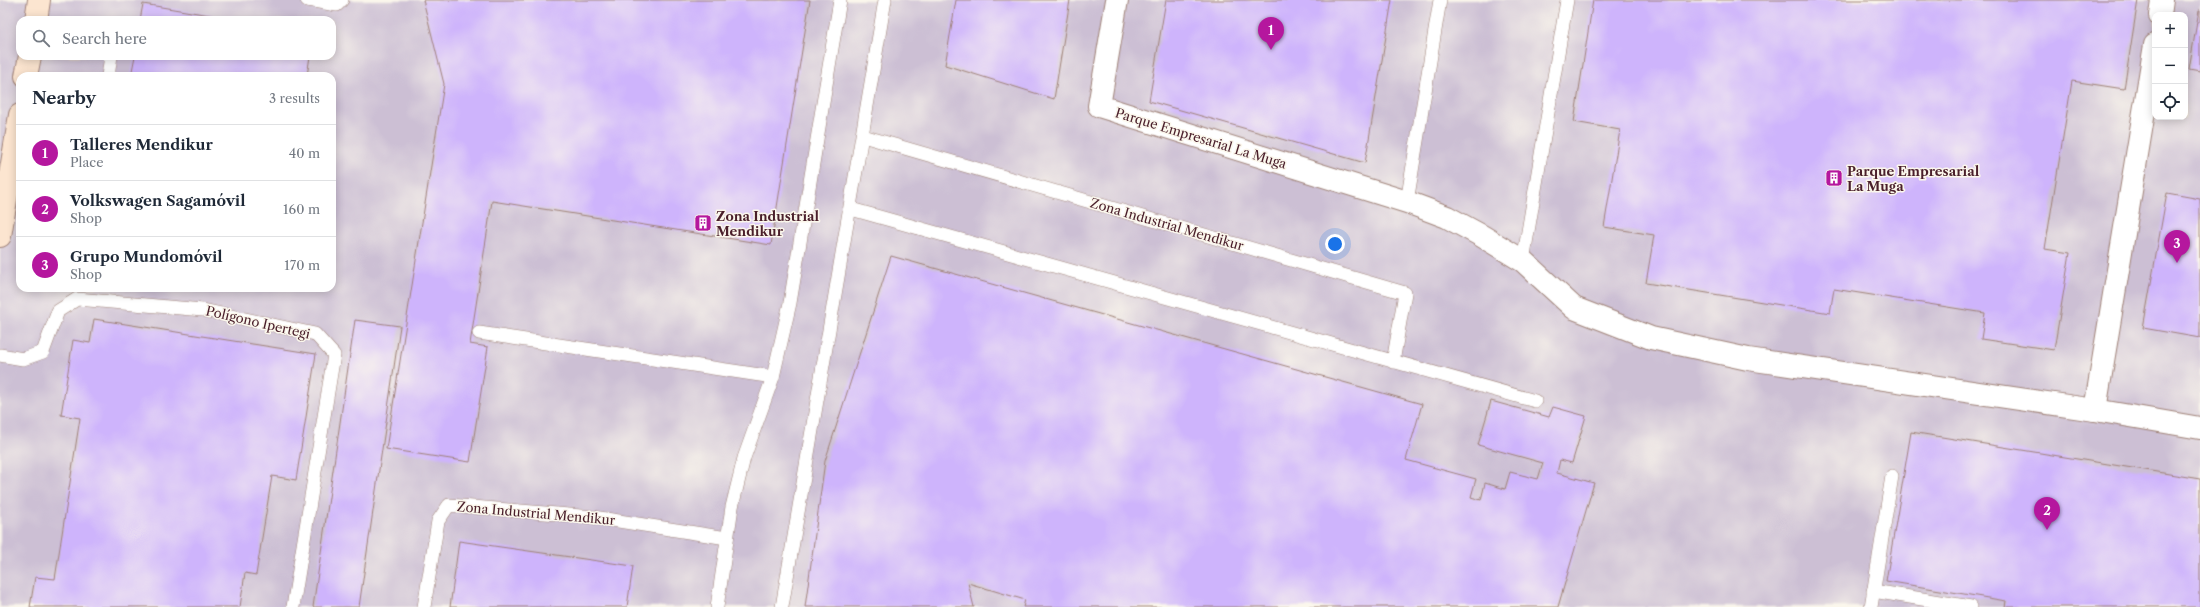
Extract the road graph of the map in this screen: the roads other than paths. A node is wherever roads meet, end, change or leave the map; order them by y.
1 (39, 0) edge
2 (307, 0) edge
3 (342, 0) edge
4 (840, 0) edge
5 (885, 0) edge
6 (1117, 0) edge
7 (1440, 0) edge
8 (1566, 0) edge
9 (2162, 0) edge
10 (2160, 12) edge
11 (37, 16) edge
12 (2155, 48) edge
13 (29, 60) edge
14 (110, 60) edge
15 (27, 72) edge
16 (109, 72) edge
17 (863, 136) junction
18 (16, 163) edge
19 (13, 199) edge
20 (1407, 202) junction
21 (850, 209) junction
22 (0, 236) edge
23 (1523, 261) junction
24 (479, 333) dead end
25 (0, 355) edge
26 (1394, 362) junction
27 (773, 377) junction
28 (1535, 401) dead end
29 (2095, 410) junction
30 (2200, 428) edge
31 (1892, 476) dead end
32 (727, 538) junction
33 (1873, 591) junction
34 (294, 607) edge
35 (424, 607) edge
36 (717, 607) edge
37 (782, 607) edge
38 (1870, 607) edge
39 (1971, 607) edge

1 - 11 street
2 - 3 lane
4 - 27 lane
5 - 17 lane
6 - 20 street, Parque Empresarial La Muga
7 - 20 lane
8 - 23 lane
9 - 10 street
12 - 29 street
13 - 15 street
14 - 16 lane
17 - 21 lane
17 - 26 lane, Zona Industrial Mendikur
18 - 19 street
19 - 22 street
20 - 23 street, Parque Empresarial La Muga
21 - 26 lane
21 - 37 lane
23 - 29 street, Parque Empresarial La Muga
24 - 27 lane
25 - 34 lane, Polígono Ipertegi
26 - 28 lane
27 - 32 lane
29 - 30 street, Parque Empresarial La Muga
31 - 33 lane
32 - 35 lane, Zona Industrial Mendikur
32 - 36 lane
33 - 38 lane
33 - 39 lane

